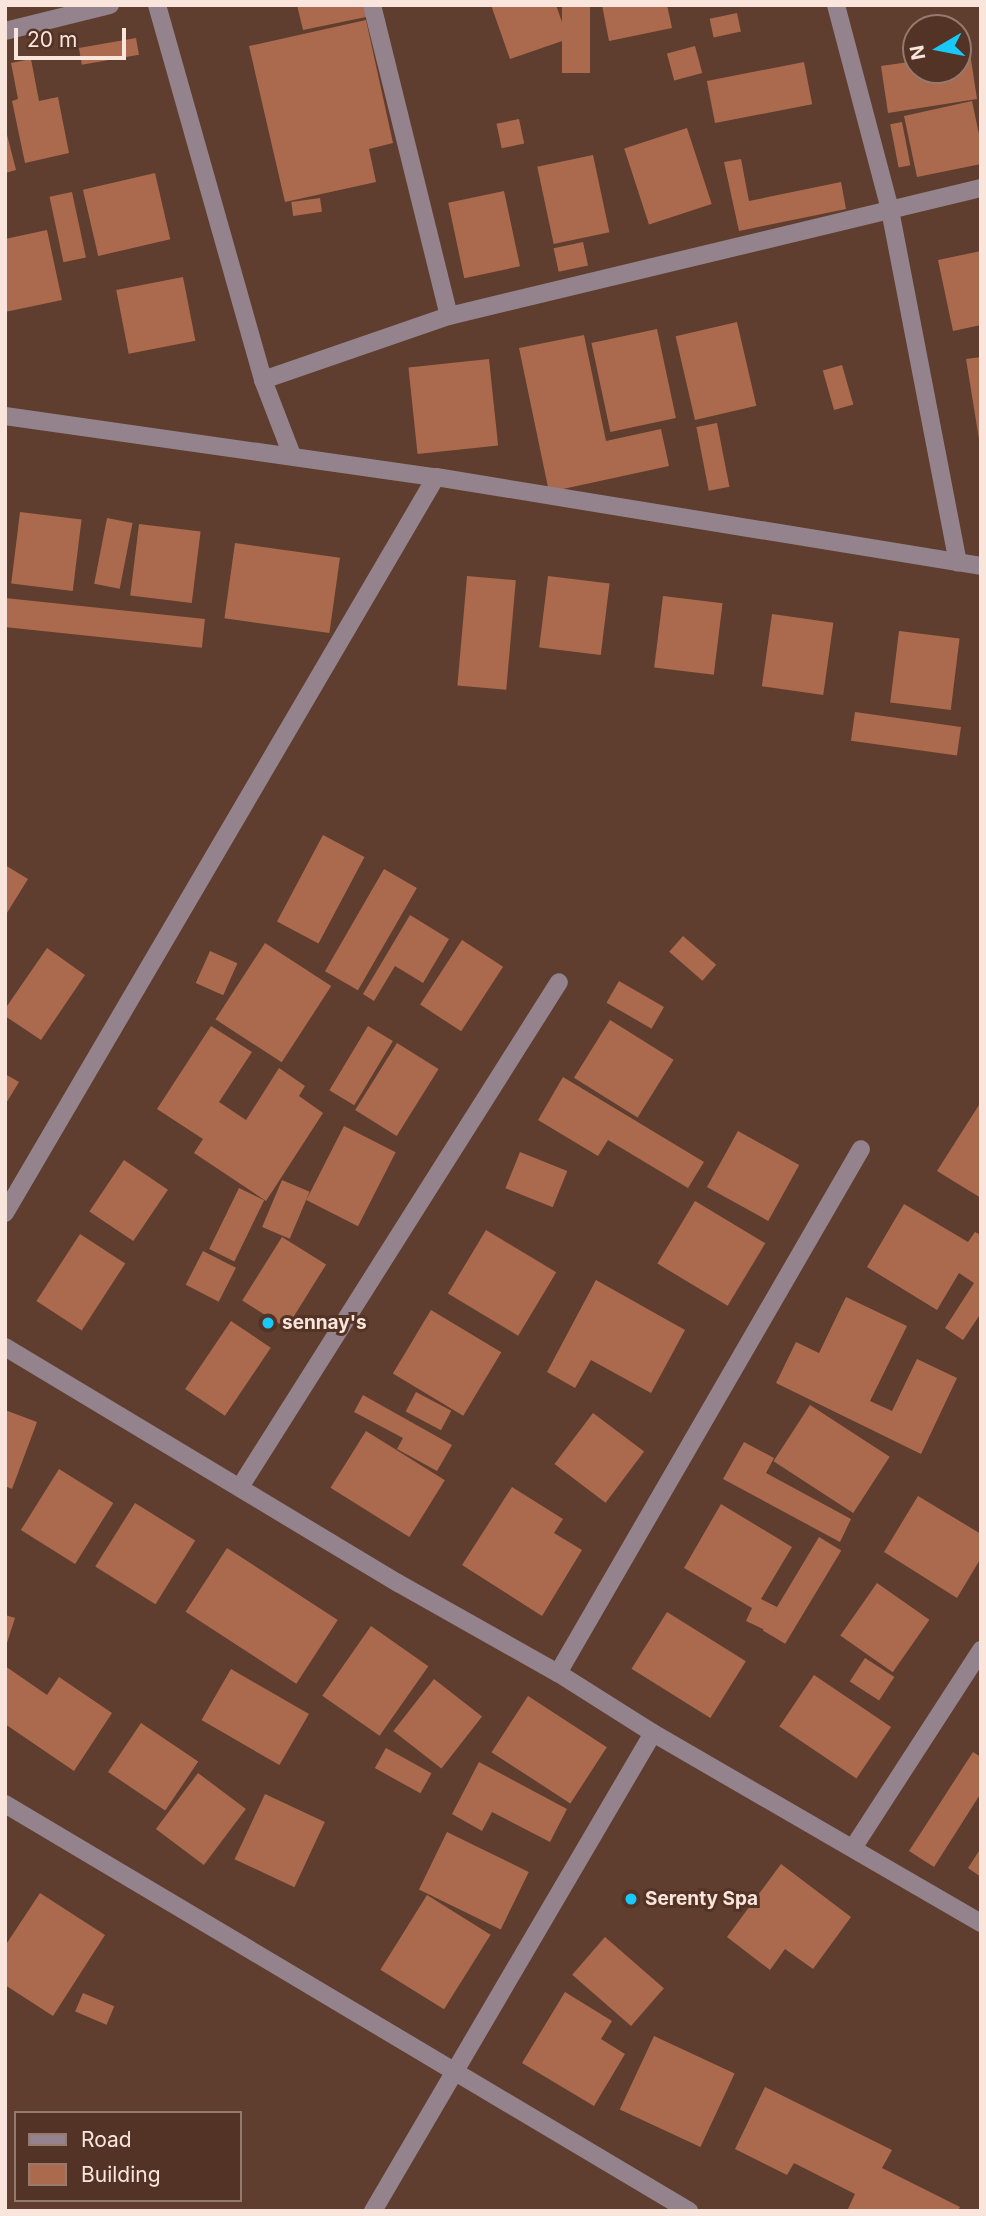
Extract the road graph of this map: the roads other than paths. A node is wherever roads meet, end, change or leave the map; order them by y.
1 (110, 5) edge
2 (157, 5) edge
3 (372, 5) edge
4 (836, 5) edge
5 (5, 31) edge
6 (981, 188) edge
7 (890, 210) junction
8 (449, 316) junction
9 (263, 380) junction
10 (5, 416) edge
11 (292, 455) junction
12 (436, 477) junction
13 (958, 562) junction
14 (981, 566) edge
15 (559, 982) dead end
16 (861, 1149) dead end
17 (5, 1213) edge
18 (5, 1347) edge
19 (240, 1487) junction
20 (981, 1650) edge
21 (558, 1673) junction
22 (653, 1733) junction
23 (5, 1804) edge
24 (853, 1848) junction
25 (981, 1923) edge
26 (457, 2071) junction
27 (373, 2211) edge
28 (689, 2211) edge

1 - 5 street
2 - 9 street
3 - 8 street
4 - 7 street
6 - 7 street
7 - 8 street
7 - 13 street
8 - 9 street
9 - 11 street
10 - 11 street
11 - 12 street
12 - 13 street
12 - 17 street
13 - 14 street
15 - 19 street
16 - 21 street
18 - 19 street
19 - 21 street
20 - 24 street
21 - 22 street
22 - 24 street
22 - 26 street
23 - 26 street
24 - 25 street
26 - 27 street
26 - 28 street

